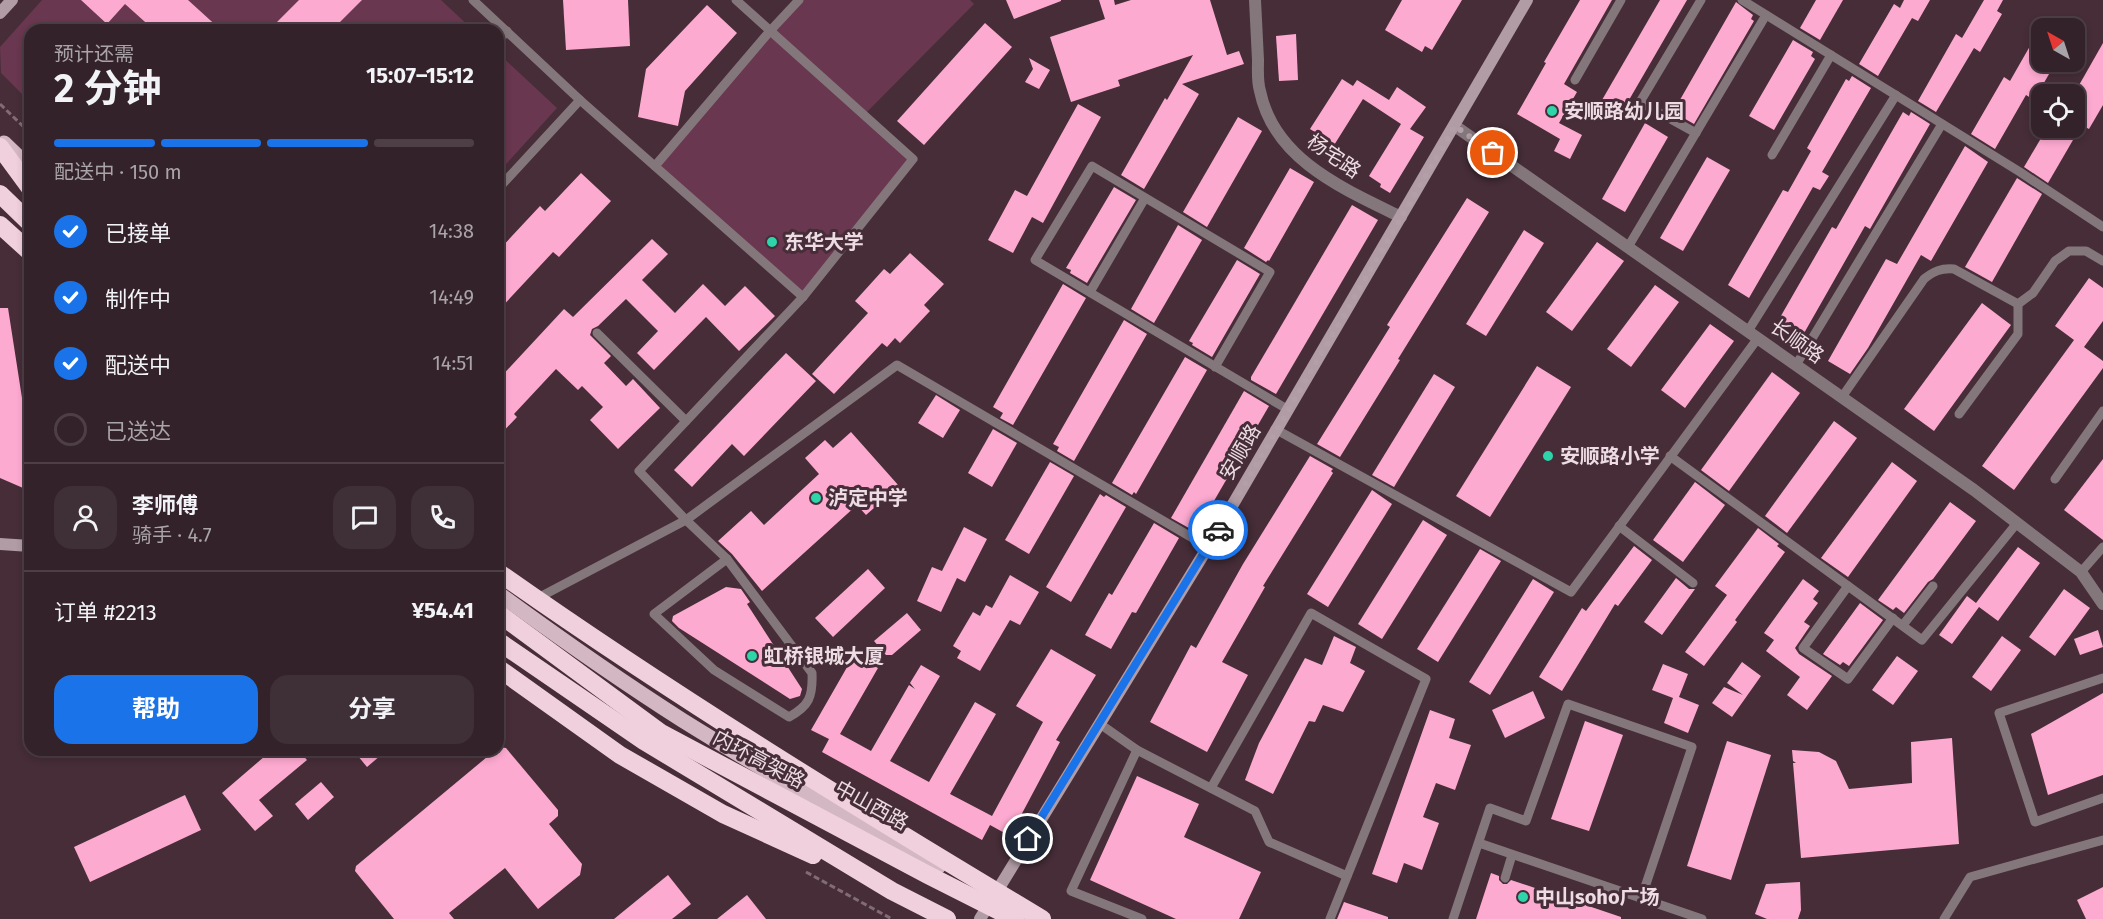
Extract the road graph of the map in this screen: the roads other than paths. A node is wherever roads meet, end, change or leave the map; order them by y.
1 (12, 0) edge
2 (473, 0) edge
3 (736, 0) edge
4 (799, 0) edge
5 (1256, 0) edge
6 (1527, 0) edge
7 (1621, 0) edge
8 (1701, 0) edge
9 (1742, 0) edge
10 (0, 13) edge
11 (1766, 15) junction
12 (499, 24) edge
13 (504, 28) edge
14 (770, 30) junction
15 (507, 31) junction
16 (504, 34) edge
17 (1831, 55) junction
18 (1575, 80) dead end
19 (1896, 95) junction
20 (580, 100) junction
21 (1942, 124) junction
22 (1455, 126) junction
23 (1696, 133) junction
24 (0, 139) edge
25 (0, 147) edge
26 (1772, 155) dead end
27 (24, 162) edge
28 (655, 166) junction
29 (0, 167) edge
30 (24, 180) edge
31 (504, 182) edge
32 (24, 192) edge
33 (0, 193) edge
34 (1145, 198) junction
35 (24, 216) edge
36 (1401, 217) junction
37 (0, 225) edge
38 (2103, 227) edge
39 (24, 247) edge
40 (1628, 247) junction
41 (2103, 261) edge
42 (1090, 292) junction
43 (803, 297) junction
44 (2018, 304) junction
45 (597, 333) dead end
46 (1753, 335) junction
47 (1796, 365) junction
48 (1215, 367) junction
49 (1842, 397) junction
50 (1287, 409) junction
51 (2103, 411) edge
52 (1959, 414) dead end
53 (686, 421) junction
54 (1275, 429) junction
55 (1670, 456) junction
56 (2055, 479) dead end
57 (686, 520) junction
58 (2017, 523) junction
59 (1619, 526) junction
60 (0, 544) edge
61 (24, 546) edge
62 (1208, 547) junction
63 (2103, 547) edge
64 (727, 559) junction
65 (2081, 572) junction
66 (504, 576) edge
67 (1693, 583) dead end
68 (1848, 586) junction
69 (1933, 586) dead end
70 (504, 598) edge
71 (536, 599) junction
72 (2103, 604) edge
73 (504, 617) edge
74 (1893, 618) junction
75 (1903, 625) junction
76 (504, 642) edge
77 (504, 645) edge
78 (504, 672) edge
79 (2103, 678) edge
80 (1100, 724) junction
81 (1137, 750) junction
82 (1211, 788) junction
83 (2103, 798) edge
84 (2103, 840) edge
85 (1479, 843) junction
86 (1512, 855) junction
87 (1347, 876) junction
88 (1504, 878) dead end
89 (892, 891) junction
90 (993, 896) junction
91 (1641, 899) junction
92 (946, 919) edge
93 (980, 919) edge
94 (1016, 919) edge
95 (1042, 919) edge
96 (1053, 919) edge
97 (1142, 919) edge
98 (1330, 919) edge
99 (1453, 919) edge
100 (1702, 919) edge
101 (1944, 919) edge

1 - 10 street
2 - 12 lane
3 - 14 lane
4 - 14 lane
5 - 36 street, 杨宅路
6 - 22 street, 安顺路
7 - 18 lane
8 - 23 lane
9 - 11 lane
11 - 17 lane
11 - 23 lane
13 - 15 lane
14 - 28 lane
14 - 43 lane
15 - 16 lane
15 - 20 lane
17 - 19 lane
17 - 26 lane
19 - 21 lane
19 - 46 lane
20 - 28 lane
20 - 31 lane
21 - 38 lane
21 - 47 lane
22 - 36 street, 安顺路
22 - 40 street, 长顺路
23 - 40 lane
24 - 27 main road
25 - 30 highway
28 - 43 lane
29 - 32 highway
33 - 35 highway
34 - 42 lane
34 - 42 lane
34 - 48 lane
36 - 50 street, 安顺路
37 - 39 highway
40 - 46 street, 长顺路
41 - 44 lane
42 - 48 lane
43 - 53 lane
44 - 49 lane
44 - 52 lane
45 - 53 lane
46 - 47 street, 长顺路
46 - 55 lane
47 - 49 street, 长顺路
48 - 50 lane
49 - 58 street, 长顺路
50 - 54 street, 安顺路
51 - 56 lane
53 - 57 lane
54 - 59 lane
54 - 62 street, 安顺路
55 - 59 lane
55 - 68 lane
57 - 62 lane
57 - 64 lane
57 - 71 lane
58 - 65 street, 长顺路
58 - 75 lane
59 - 67 lane
60 - 61 street
62 - 80 street, 安顺路
63 - 65 lane
64 - 64 lane
65 - 72 street, 长顺路
66 - 71 highway
68 - 74 lane
68 - 74 lane
69 - 75 lane
70 - 90 main road, 中山西路
71 - 95 highway
73 - 94 highway, 内环高架路
74 - 75 lane
76 - 92 main road
77 - 89 highway
78 - 89 highway
79 - 83 lane
80 - 81 lane
80 - 90 street, 安顺路
81 - 82 lane
81 - 97 lane
82 - 87 lane
82 - 87 lane
84 - 101 lane
85 - 86 lane
85 - 91 lane
85 - 99 lane
86 - 88 lane
86 - 91 lane
87 - 98 lane
89 - 92 highway
90 - 93 street, 安顺路
90 - 96 main road, 中山西路
91 - 100 lane

